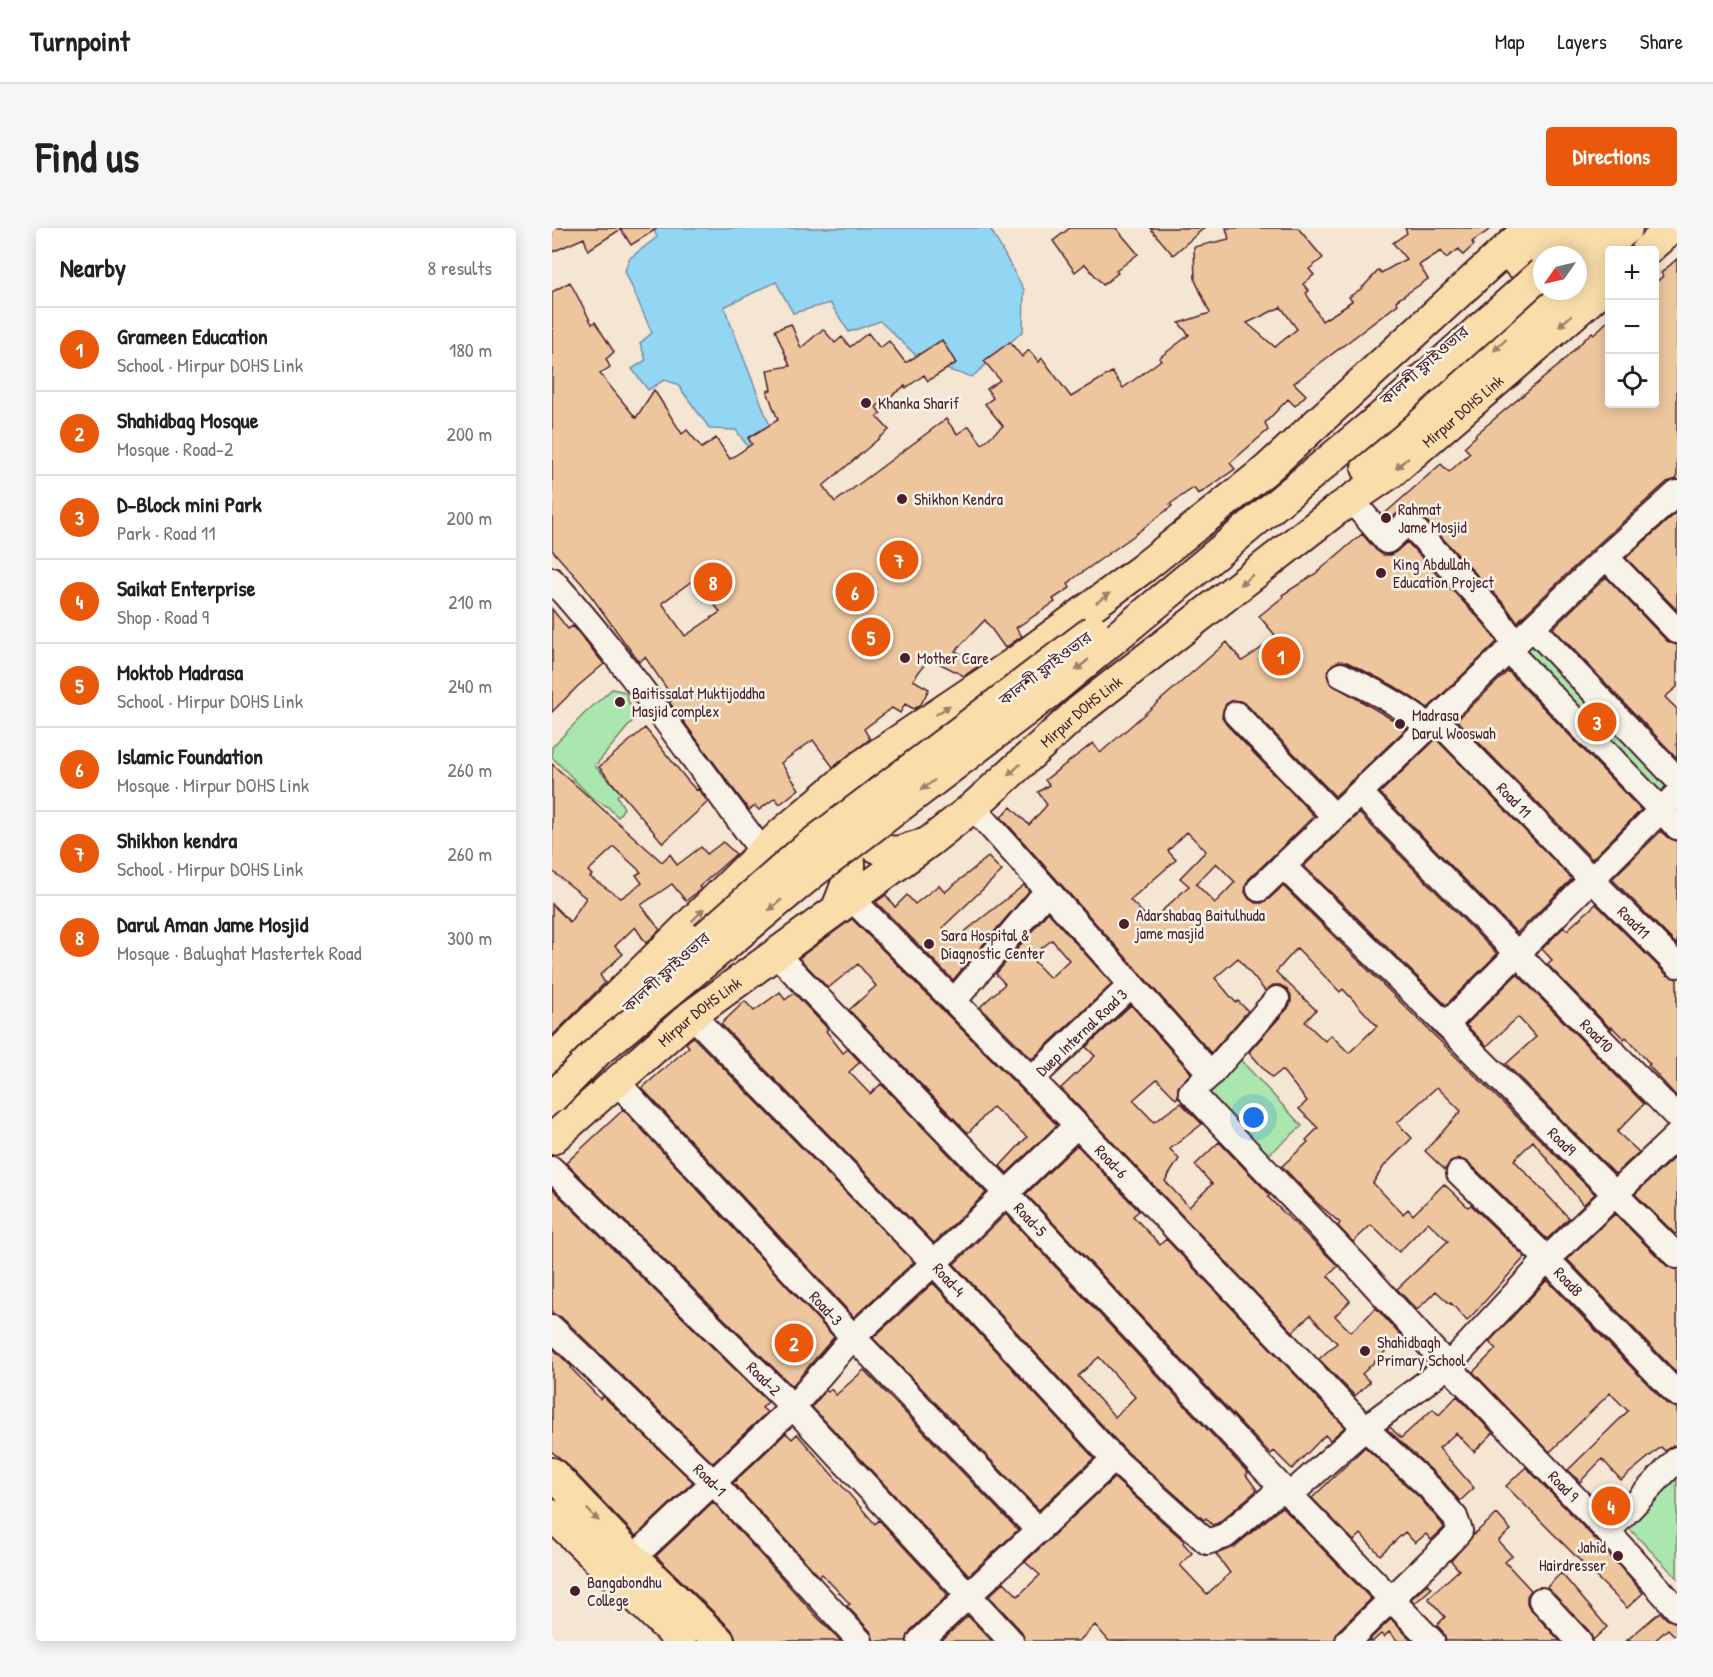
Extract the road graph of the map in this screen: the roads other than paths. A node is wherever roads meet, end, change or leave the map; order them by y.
1 (1529, 228) edge
2 (1557, 228) edge
3 (1579, 228) edge
4 (1592, 228) edge
5 (1627, 228) edge
6 (1672, 228) edge
7 (1559, 246) edge
8 (1572, 246) edge
9 (1652, 246) edge
10 (1587, 265) edge
11 (1533, 269) edge
12 (1533, 281) edge
13 (1605, 287) edge
14 (1549, 300) edge
15 (1266, 470) junction
16 (1677, 493) edge
17 (1343, 506) junction
18 (1606, 557) junction
19 (552, 580) edge
20 (1677, 631) edge
21 (1519, 642) junction
22 (1341, 675) dead end
23 (1236, 714) dead end
24 (1433, 724) junction
25 (862, 765) junction
26 (1677, 778) edge
27 (1360, 793) junction
28 (1668, 801) edge
29 (973, 807) junction
30 (1335, 817) junction
31 (1677, 827) edge
32 (772, 843) junction
33 (929, 843) junction
34 (1282, 866) junction
35 (1591, 879) junction
36 (1259, 889) dead end
37 (1047, 891) junction
38 (844, 904) junction
39 (775, 953) junction
40 (1518, 954) junction
41 (1677, 965) edge
42 (1131, 985) junction
43 (1277, 999) dead end
44 (954, 1001) junction
45 (692, 1015) junction
46 (1446, 1024) junction
47 (553, 1063) edge
48 (1211, 1074) junction
49 (1032, 1079) junction
50 (617, 1082) junction
51 (552, 1098) edge
52 (1677, 1117) edge
53 (1077, 1125) junction
54 (1677, 1135) edge
55 (552, 1139) edge
56 (552, 1169) edge
57 (1459, 1173) dead end
58 (1006, 1194) junction
59 (1615, 1194) junction
60 (1677, 1256) edge
61 (1547, 1259) junction
62 (934, 1263) junction
63 (552, 1328) edge
64 (853, 1337) junction
65 (1448, 1366) junction
66 (1677, 1394) edge
67 (793, 1407) junction
68 (1365, 1428) junction
69 (1114, 1459) junction
70 (1677, 1459) edge
71 (552, 1473) edge
72 (714, 1483) junction
73 (1286, 1492) junction
74 (552, 1515) edge
75 (1039, 1531) junction
76 (1608, 1532) junction
77 (633, 1558) junction
78 (969, 1596) junction
79 (1392, 1599) junction
80 (1541, 1600) dead end
81 (1677, 1609) edge
82 (681, 1641) edge
83 (719, 1641) edge
84 (860, 1641) edge
85 (920, 1641) edge
86 (1011, 1641) edge
87 (1348, 1641) edge
88 (1432, 1641) edge
89 (1579, 1641) edge

1 - 15 main road
2 - 15 main road, কালশী ফ্লাইওভার
3 - 7 main road
4 - 8 main road
5 - 10 main road
6 - 9 main road
11 - 47 main road, কালশী ফ্লাইওভার, bridge
12 -> 51 main road, bridge
13 -> 17 main road, Mirpur DOHS Link
14 -> 17 main road
25 -> 15 main road
16 - 18 street
17 - 21 street
17 -> 29 main road, Mirpur DOHS Link
18 - 20 street
18 - 21 street
19 - 32 street
21 - 24 street
21 - 26 street
21 - 28 street
22 - 24 street, Road 11
23 - 30 street
24 - 27 street
24 - 35 street, Road 11
25 - 32 main road
25 - 33 main road
27 - 30 street
27 - 40 street, Road10
28 - 31 street
28 - 35 street
29 - 33 main road, Mirpur DOHS Link
29 - 37 street
30 - 34 street
32 - 38 main road
47 -> 32 main road
33 - 38 main road, Mirpur DOHS Link
34 - 36 street
34 - 46 street, Road9
35 - 40 street
35 - 41 street, Road11
37 - 42 street
37 - 44 street
38 - 39 main road, Mirpur DOHS Link
38 - 44 street, Road-6
39 - 45 main road, Mirpur DOHS Link
39 - 58 street, Road-5
40 - 46 street
40 - 52 street, Road10
42 - 48 street
42 - 49 street, Duep Internal Road 3
43 - 48 street
44 - 49 street, Road-6
45 - 50 main road, Mirpur DOHS Link
45 - 62 street, Road-4
46 - 59 street, Road9
48 - 65 street, Road 9
49 - 53 street, Road-6
50 - 55 main road, Mirpur DOHS Link
50 - 64 street, Road-3
53 - 58 street
53 - 68 street, Road-6
54 - 59 street
56 - 67 street, Road-2
57 - 61 street, Road8
58 - 62 street
58 - 73 street, Road-5
59 - 60 street, Road9
59 - 61 street
61 - 65 street
61 - 66 street, Road8
62 - 64 street
62 - 69 street, Road-4
63 - 72 street, Road-1
64 - 67 street
64 - 75 street, Road-3
65 - 68 street
65 - 76 street, Road 9
67 - 72 street
67 - 78 street, Road-2
68 - 73 street
68 - 79 street, Road-6
69 - 73 street, Road-4
69 - 75 street
70 - 76 street
71 -> 77 main road
72 - 77 street
72 - 84 street, Road-1
73 - 79 street, Road-5
74 - 82 main road
75 - 78 street
76 - 81 street, Road 9
77 - 83 main road
78 - 85 street
78 - 86 street, Road-2
79 - 87 street
79 - 88 street, Road-5
80 - 89 street

